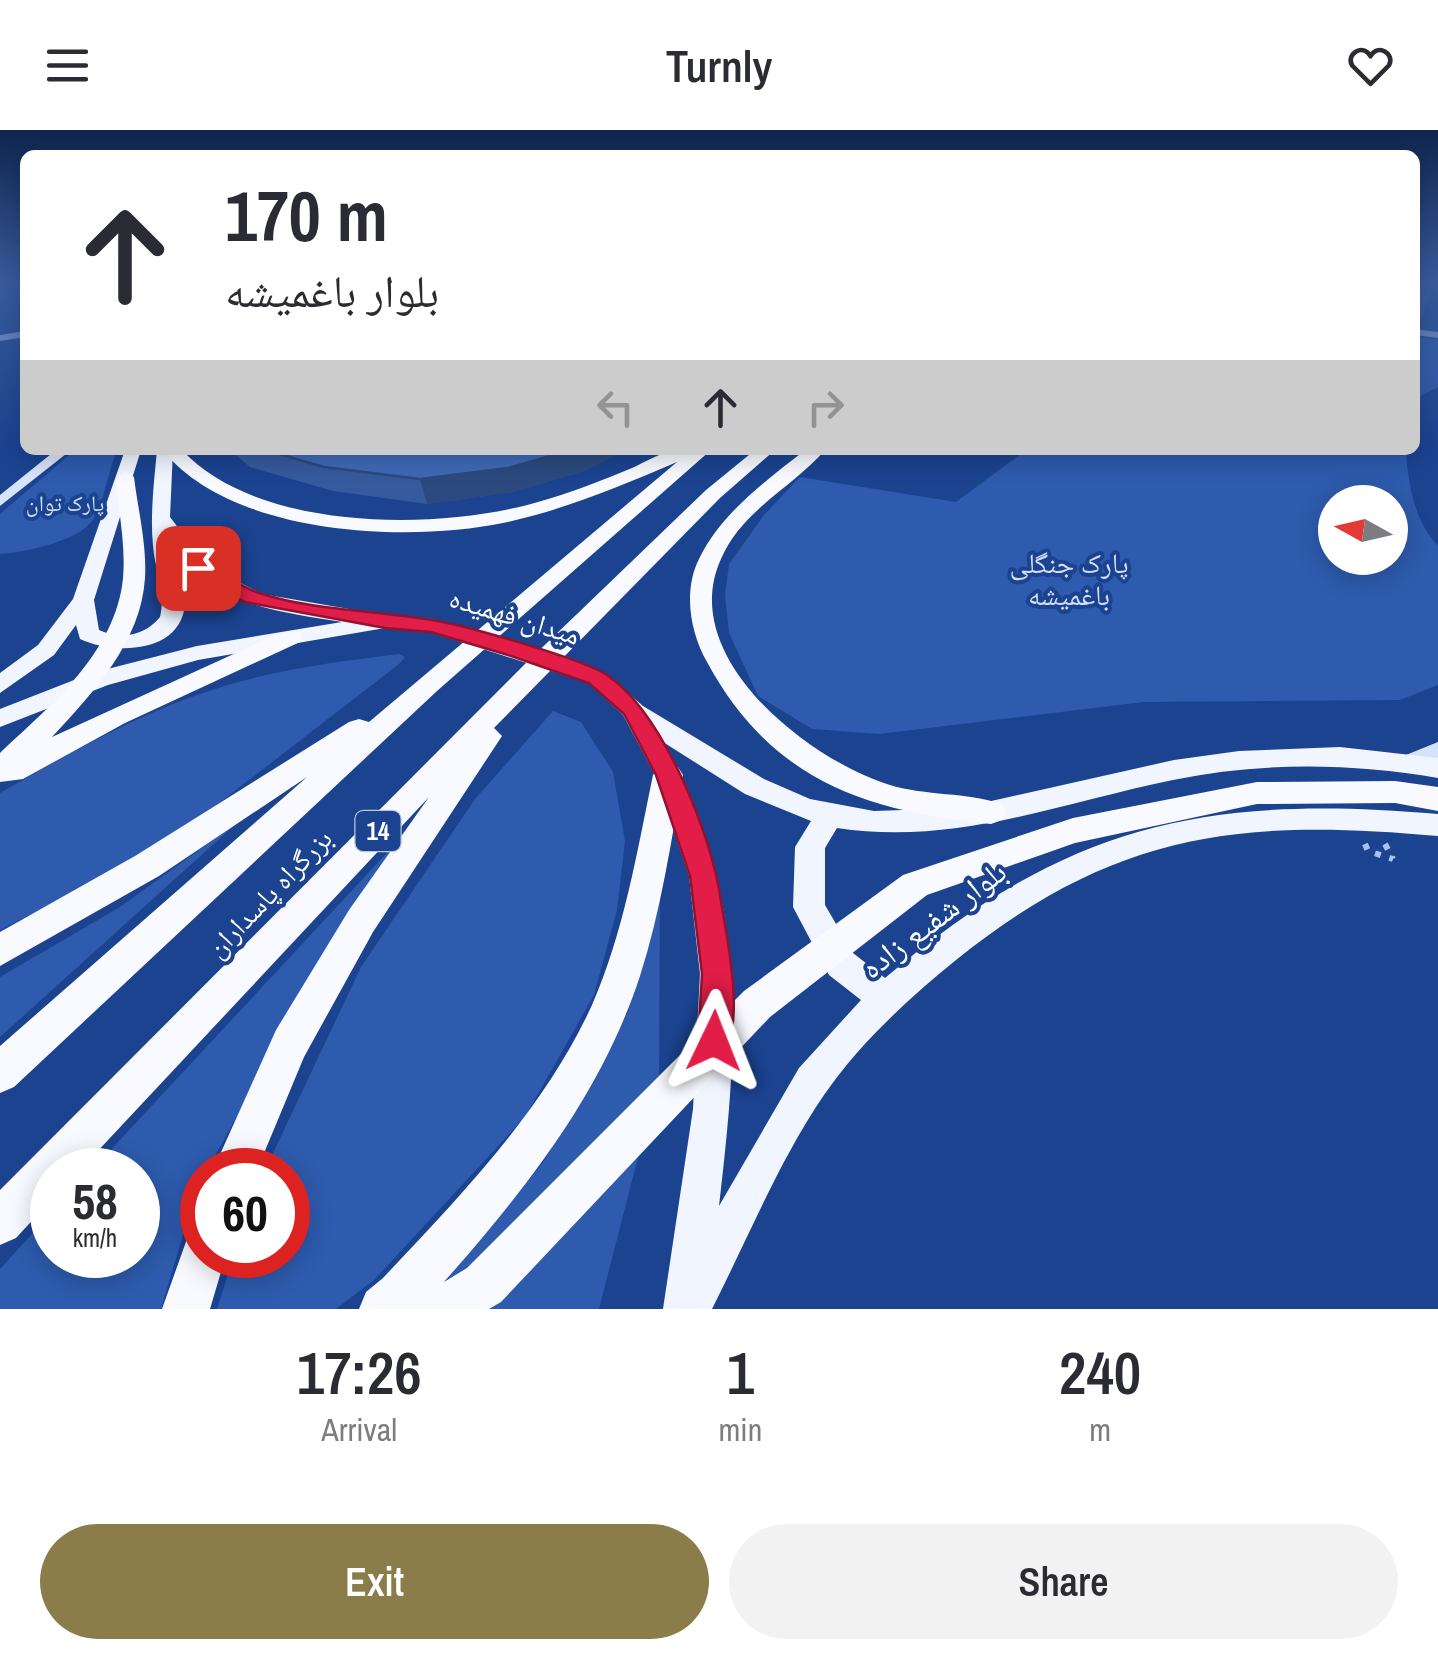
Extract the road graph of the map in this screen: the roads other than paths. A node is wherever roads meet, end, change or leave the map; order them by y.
1 (37, 455) edge
2 (58, 455) edge
3 (133, 455) edge
4 (168, 455) edge
5 (174, 455) edge
6 (677, 455) edge
7 (696, 455) edge
8 (760, 455) edge
9 (810, 455) edge
10 (126, 477) junction
11 (0, 484) edge
12 (0, 502) edge
13 (162, 518) junction
14 (83, 600) junction
15 (385, 622) junction
16 (291, 637) junction
17 (534, 670) junction
18 (0, 685) edge
19 (428, 685) junction
20 (633, 710) junction
21 (0, 718) edge
22 (1438, 749) edge
23 (1408, 762) junction
24 (1438, 768) edge
25 (0, 770) edge
26 (668, 775) junction
27 (0, 779) edge
28 (1438, 799) edge
29 (991, 812) junction
30 (830, 816) junction
31 (1438, 826) edge
32 (0, 950) edge
33 (885, 998) junction
34 (0, 1073) edge
35 (245, 1148) edge
36 (0, 1222) edge
37 (196, 1278) edge
38 (186, 1309) edge
39 (383, 1309) edge
40 (444, 1309) edge
41 (686, 1309) edge

1 - 11 main road
2 - 12 main road
3 - 10 main road
4 - 13 main road
5 - 6 highway
7 - 19 highway, بزرگراه پاسداران
8 - 17 highway, بزرگراه پاسداران / 14
9 - 29 highway
10 - 14 main road
10 - 25 highway
13 - 14 main road
13 - 15 main road
14 - 18 main road
15 - 16 main road, میدان فهمیده
15 - 20 main road, میدان فهمیده
16 - 21 main road, میدان فهمیده
16 - 27 highway
17 - 35 highway
17 - 36 highway, بزرگراه پاسداران / 14
19 - 32 highway
19 - 34 highway, بزرگراه پاسداران
20 - 26 main road, میدان فهمیده
20 - 30 main road, بلوار شفیع زاده
22 - 23 main road
23 - 24 main road, بلوار شفیع زاده
23 - 29 main road, بلوار شفیع زاده
26 - 39 highway
26 - 41 main road, میدان فهمیده
28 - 40 highway
29 - 30 main road, بلوار شفیع زاده
30 - 33 main road
31 - 33 main road, بلوار شفیع زاده
33 - 41 main road, بلوار شفیع زاده
37 - 38 highway

